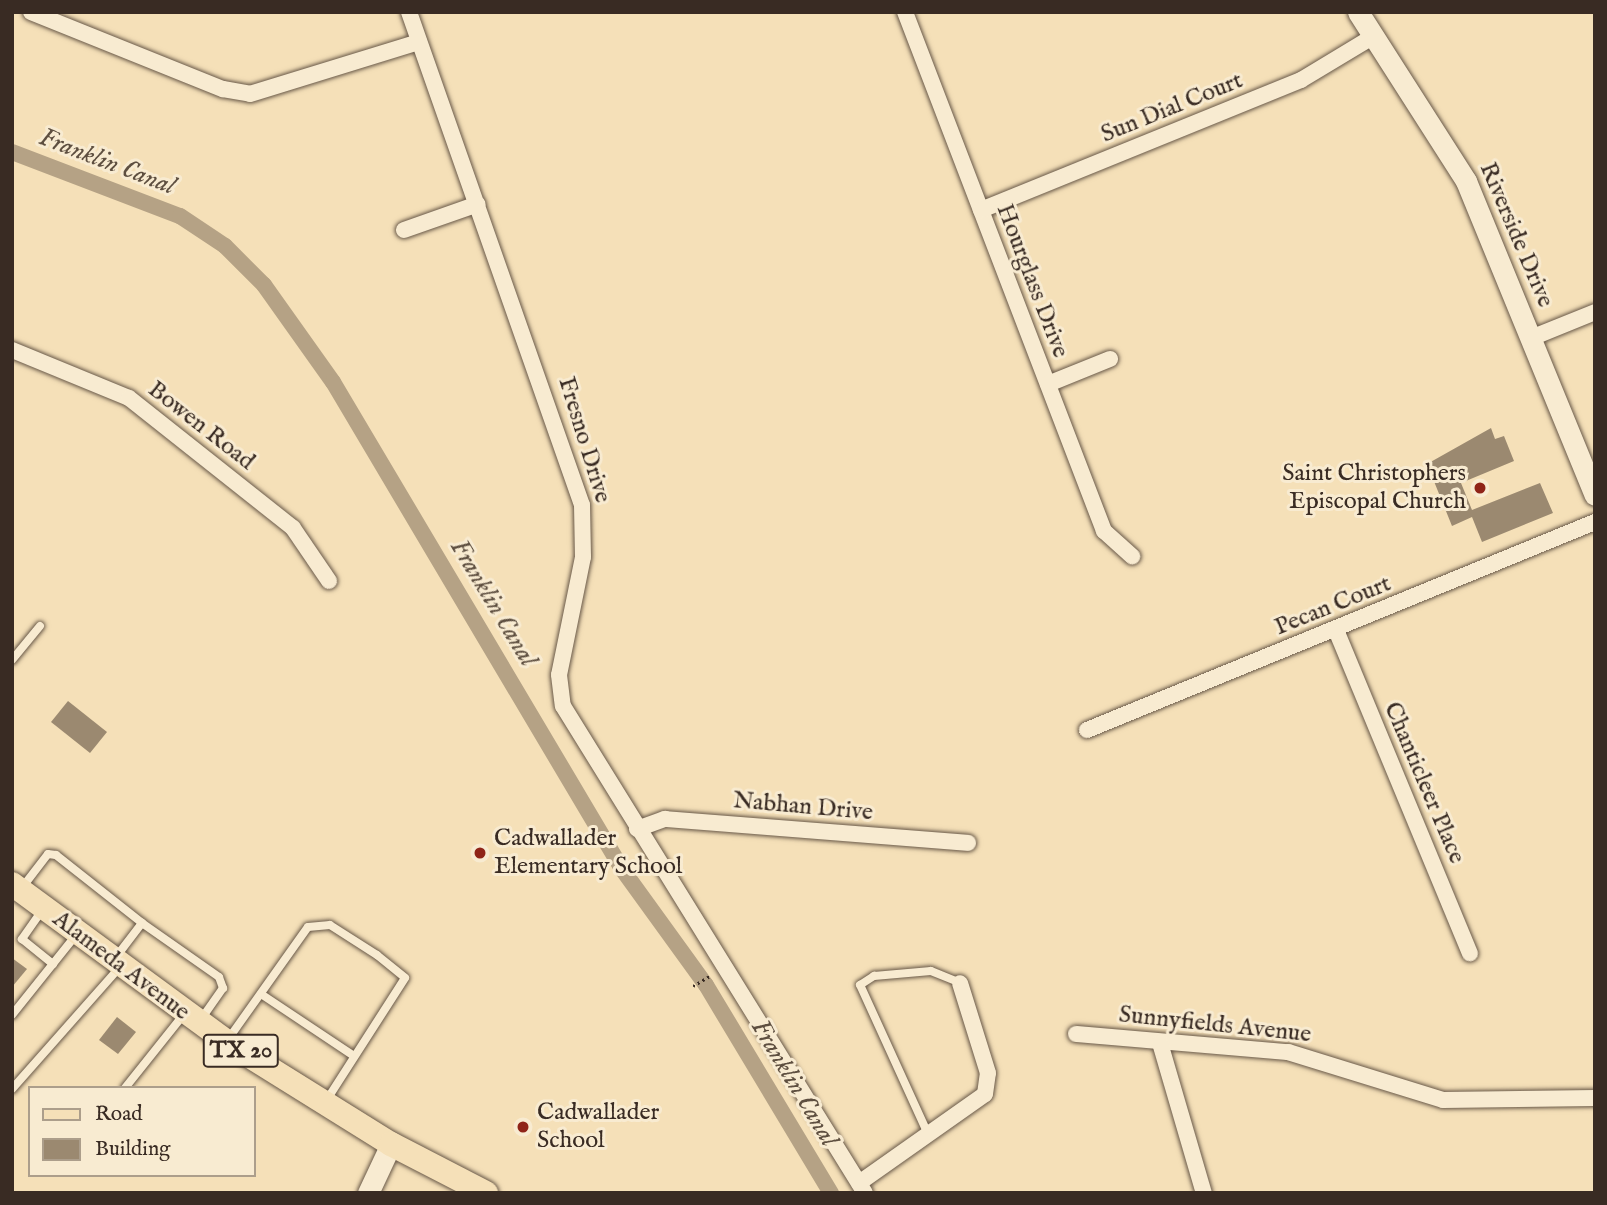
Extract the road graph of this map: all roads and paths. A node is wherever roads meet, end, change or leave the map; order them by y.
1 (409, 12) edge
2 (905, 12) edge
3 (1358, 12) edge
4 (34, 13) edge
5 (1374, 36) junction
6 (419, 42) junction
7 (478, 204) junction
8 (981, 210) junction
9 (404, 230) dead end
10 (1595, 312) edge
11 (1531, 338) junction
12 (12, 350) edge
13 (1110, 359) dead end
14 (1048, 384) junction
15 (1595, 495) edge
16 (1595, 522) edge
17 (1132, 556) dead end
18 (329, 581) dead end
19 (40, 626) dead end
20 (1336, 631) junction
21 (12, 660) edge
22 (1087, 730) dead end
23 (637, 829) junction
24 (968, 843) dead end
25 (15, 887) edge
26 (44, 908) junction
27 (142, 923) junction
28 (77, 934) junction
29 (17, 940) edge
30 (1470, 954) dead end
31 (53, 964) junction
32 (116, 965) junction
33 (713, 974) dead end
34 (960, 983) joint
35 (693, 986) dead end
36 (261, 994) junction
37 (12, 1015) edge
38 (191, 1018) junction
39 (1076, 1034) dead end
40 (227, 1042) junction
41 (1160, 1043) junction
42 (354, 1056) junction
43 (127, 1086) edge
44 (12, 1089) edge
45 (1595, 1098) edge
46 (324, 1104) junction
47 (929, 1137) junction
48 (391, 1144) junction
49 (862, 1188) edge
50 (368, 1193) edge
51 (486, 1193) edge
52 (1204, 1193) edge

1 - 6 street, Fresno Drive
2 - 8 street, Hourglass Drive
3 - 5 street, Riverside Drive
4 - 6 street
5 - 8 street, Sun Dial Court
5 - 11 street, Riverside Drive
6 - 7 street, Fresno Drive
7 - 9 street
7 - 23 street, Fresno Drive
8 - 14 street, Hourglass Drive
10 - 11 street
11 - 15 street, Riverside Drive
12 - 18 street, Bowen Road
13 - 14 street
14 - 17 street, Hourglass Drive
16 - 20 street, Pecan Court
19 - 21 lane
20 - 22 street, Pecan Court
20 - 30 street, Chanticleer Place
23 - 24 street, Nabhan Drive
23 - 49 street, Fresno Drive
25 - 26 main road, Alameda Avenue / TX 20
25 - 27 lane
26 - 28 main road, Alameda Avenue / TX 20
26 - 29 lane
27 - 32 lane
27 - 38 lane
28 - 31 lane
28 - 32 main road, Alameda Avenue / TX 20
29 - 31 lane
31 - 37 lane
32 - 38 main road, Alameda Avenue / TX 20
32 - 44 lane
33 - 35 path
34 - 47 street
34 - 47 lane
36 - 40 lane
36 - 42 lane
36 - 42 lane
38 - 40 main road, Alameda Avenue / TX 20
38 - 43 lane
39 - 41 street, Sunnyfields Avenue
40 - 46 main road, Alameda Avenue / TX 20
41 - 45 street, Sunnyfields Avenue
41 - 52 street
42 - 46 lane
46 - 48 main road, Alameda Avenue / TX 20
47 - 49 street
48 - 50 street
48 - 51 main road, Alameda Avenue / TX 20

